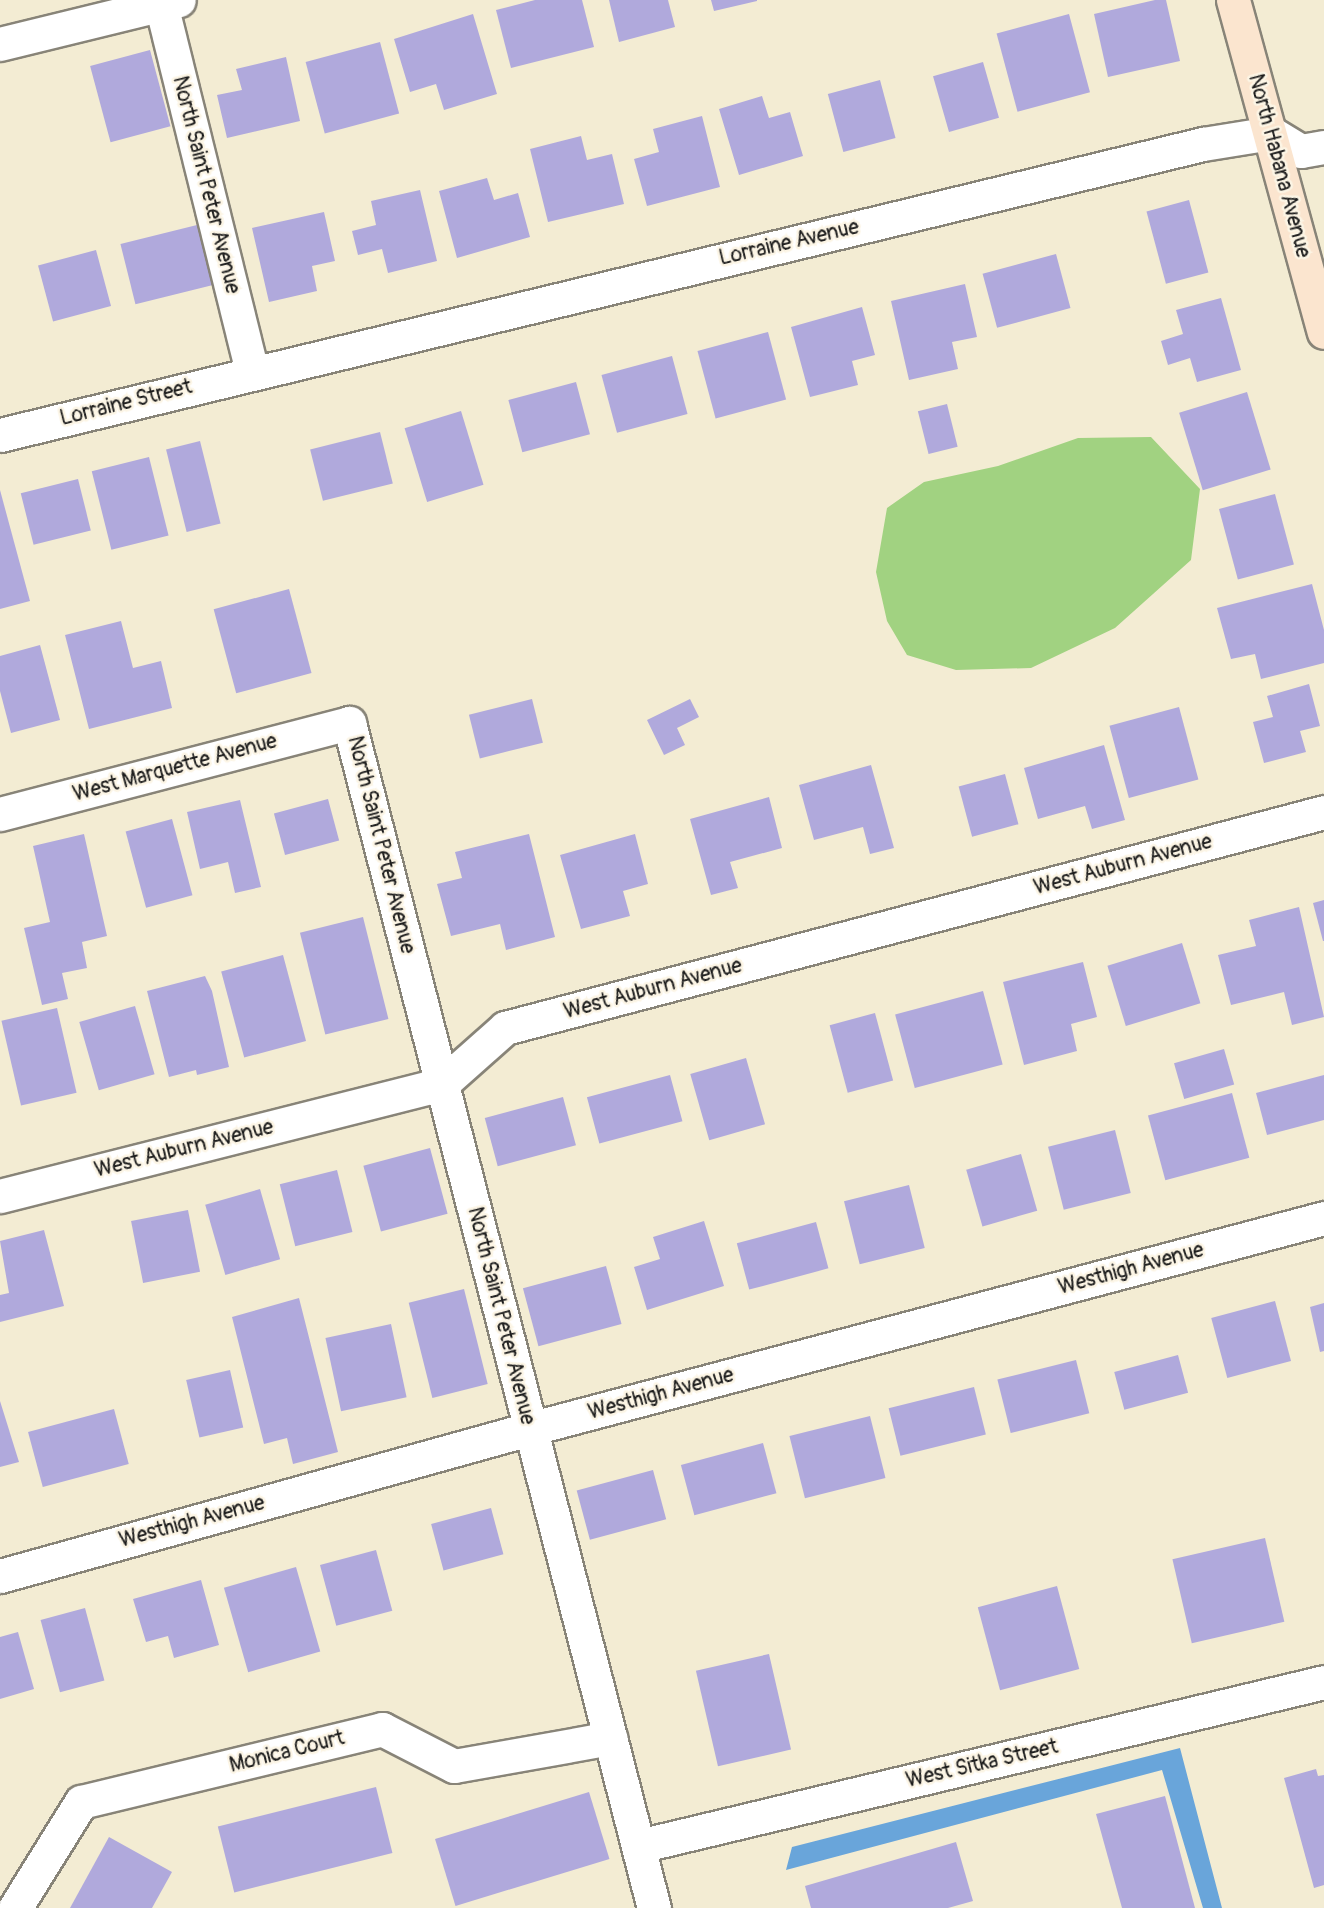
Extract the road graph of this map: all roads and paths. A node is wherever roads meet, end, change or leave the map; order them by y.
1 (1233, 0) edge
2 (167, 1) edge
3 (0, 44) edge
4 (1271, 133) junction
5 (1324, 147) edge
6 (1324, 332) edge
7 (252, 371) junction
8 (0, 435) edge
9 (350, 723) joint
10 (1324, 812) edge
11 (0, 814) edge
12 (442, 1084) junction
13 (0, 1196) edge
14 (1324, 1218) edge
15 (529, 1429) junction
16 (0, 1576) edge
17 (1324, 1682) edge
18 (611, 1738) junction
19 (639, 1846) junction
20 (15, 1908) edge
21 (654, 1908) edge

1 - 4 street, North Habana Avenue
2 - 3 street
2 - 7 street, North Saint Peter Avenue
4 - 5 street
4 - 6 street, North Habana Avenue
4 - 7 street, Lorraine Avenue
7 - 8 street, Lorraine Street
9 - 11 street, West Marquette Avenue
9 - 12 street, North Saint Peter Avenue
10 - 12 street, West Auburn Avenue
12 - 13 street, West Auburn Avenue
12 - 15 street, North Saint Peter Avenue
14 - 15 street, Westhigh Avenue
15 - 16 street, Westhigh Avenue
15 - 18 street, North Saint Peter Avenue
17 - 19 street, West Sitka Street
18 - 19 street, North Saint Peter Avenue
18 - 20 street, Monica Court
19 - 21 street, North Saint Peter Avenue

